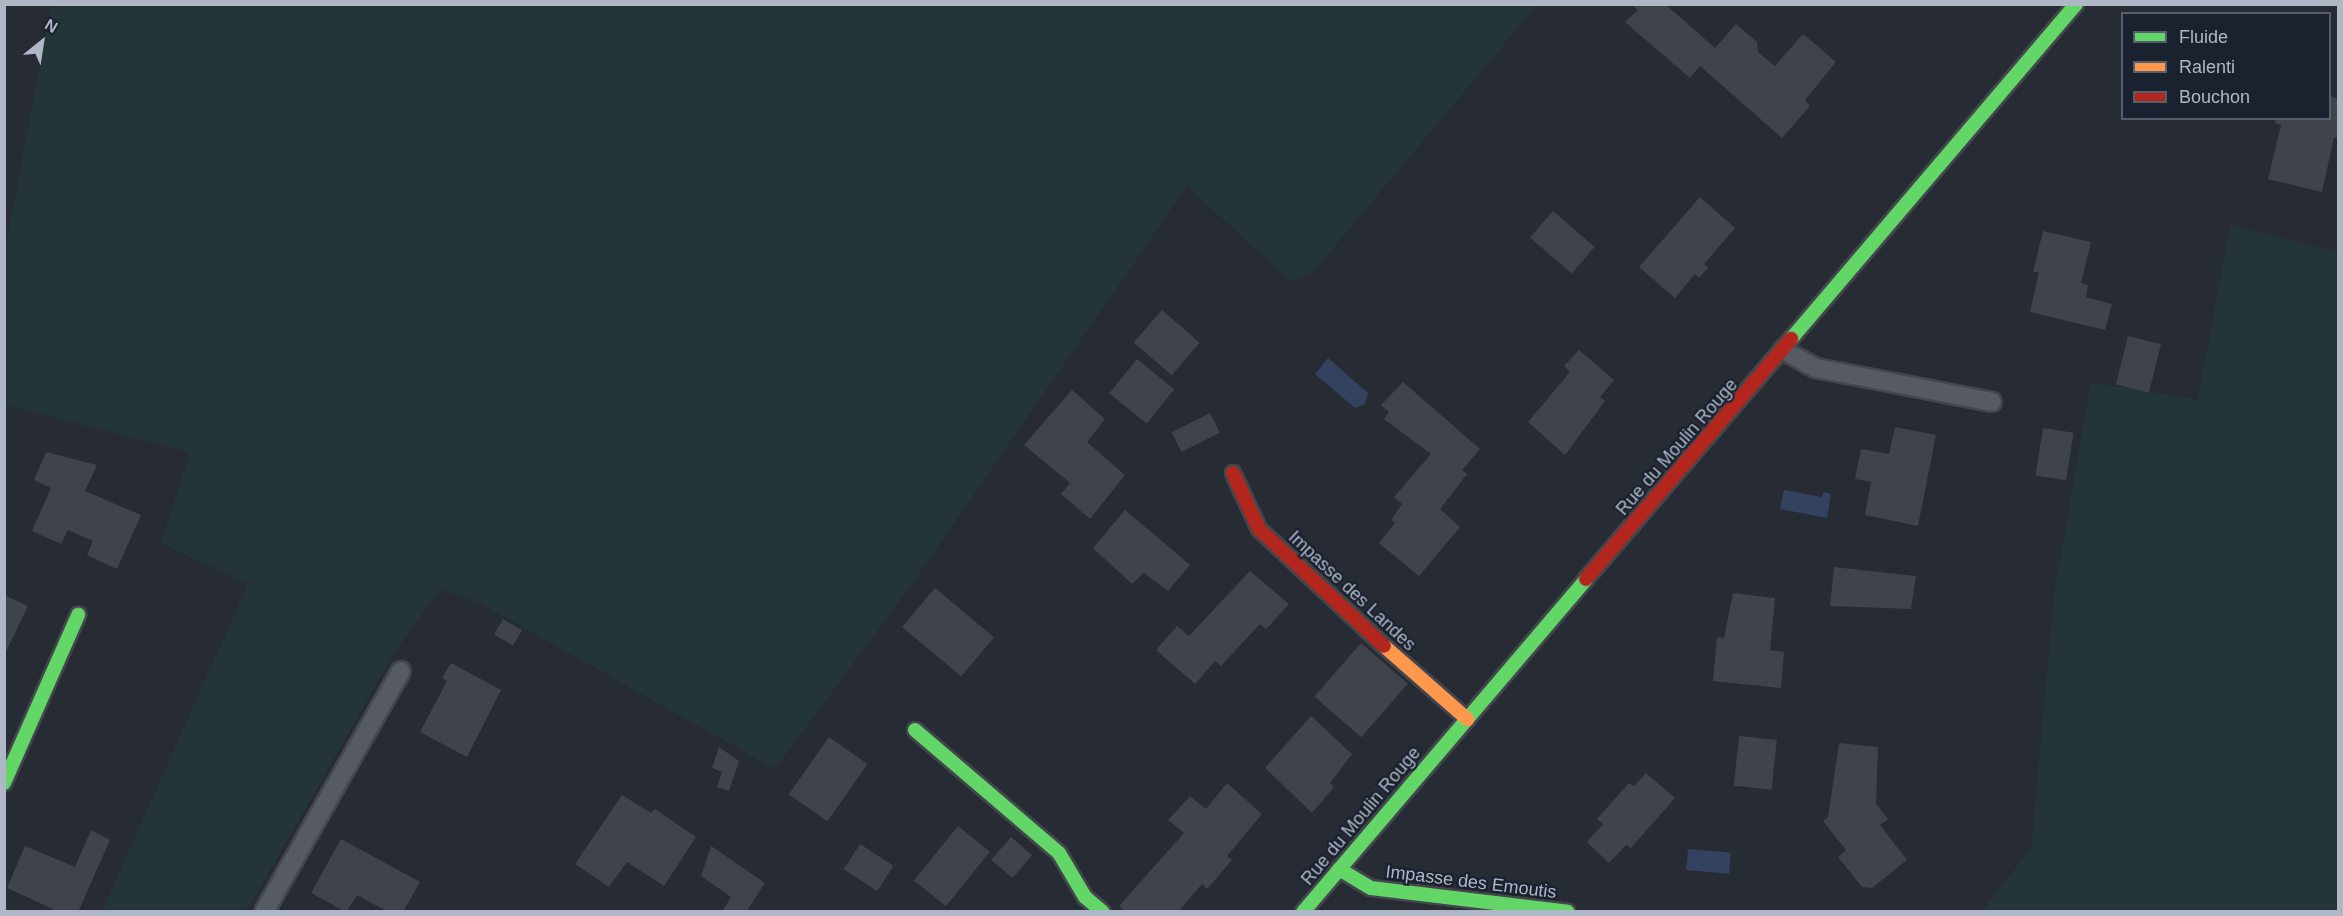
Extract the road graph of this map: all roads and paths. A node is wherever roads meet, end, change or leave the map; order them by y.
1 (2076, 4) edge
2 (1783, 350) junction
3 (1992, 402) dead end
4 (1233, 473) dead end
5 (78, 615) dead end
6 (401, 671) dead end
7 (1467, 719) junction
8 (915, 730) dead end
9 (4, 783) edge
10 (1339, 869) junction
11 (264, 912) edge
12 (1104, 912) edge
13 (1303, 912) edge
14 (1568, 912) edge

1 - 2 street, Rue du Moulin Rouge
2 - 3 lane
2 - 7 street, Rue du Moulin Rouge
4 - 7 street, Impasse des Landes
5 - 9 street
6 - 11 lane
7 - 10 street, Rue du Moulin Rouge
8 - 12 street
10 - 13 street, Rue du Moulin Rouge
10 - 14 street, Impasse des Emoutis

